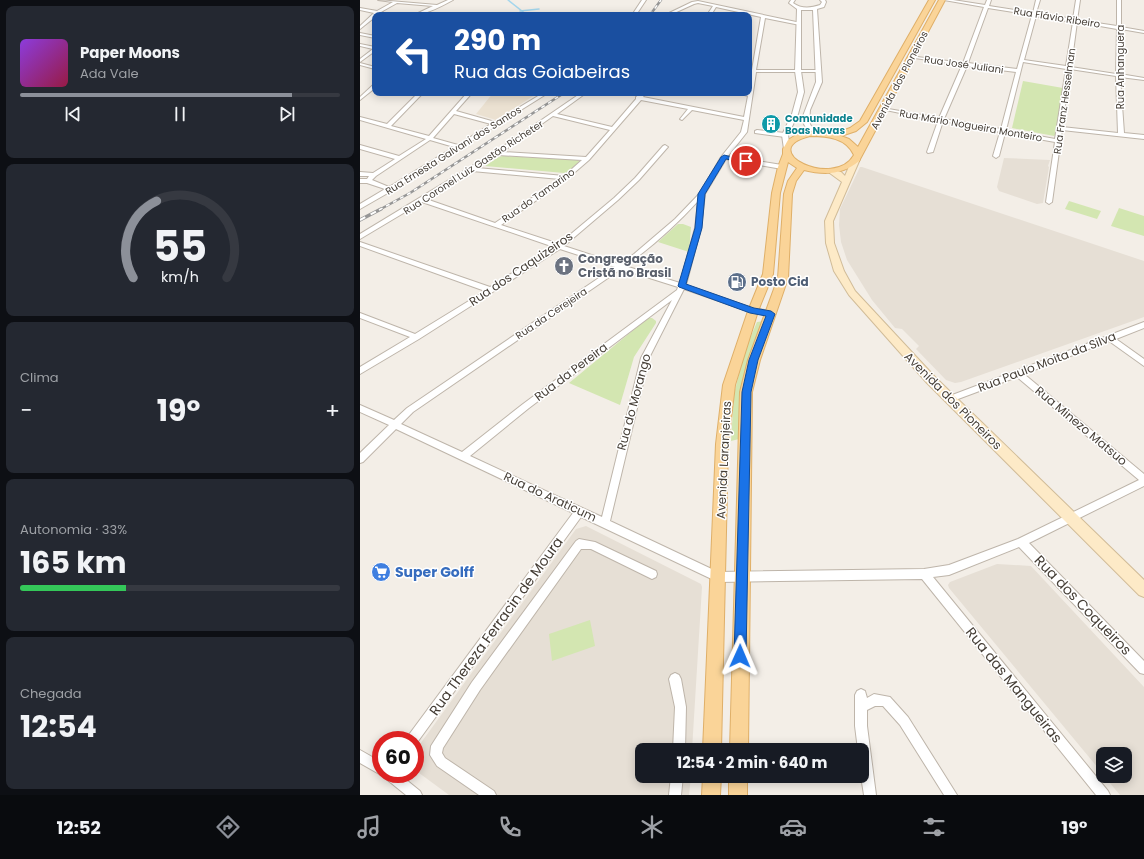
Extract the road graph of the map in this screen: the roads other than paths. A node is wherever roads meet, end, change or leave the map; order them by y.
1 (380, 0) edge
2 (451, 0) edge
3 (644, 0) edge
4 (793, 0) edge
5 (822, 0) edge
6 (932, 0) edge
7 (942, 0) edge
8 (946, 0) edge
9 (989, 0) edge
10 (1038, 0) edge
11 (1078, 0) edge
12 (1119, 0) edge
13 (397, 2) junction
14 (414, 3) junction
15 (439, 6) junction
16 (715, 6) junction
17 (986, 6) junction
18 (410, 8) dead end
19 (799, 8) junction
20 (815, 8) junction
21 (418, 9) dead end
22 (360, 10) edge
23 (425, 10) junction
24 (372, 12) edge
25 (379, 12) edge
26 (421, 12) edge
27 (636, 12) edge
28 (673, 12) edge
29 (711, 12) edge
30 (738, 12) edge
31 (1034, 13) junction
32 (752, 15) edge
33 (762, 16) junction
34 (372, 17) edge
35 (1075, 20) junction
36 (360, 21) edge
37 (366, 22) junction
38 (372, 23) edge
39 (800, 24) junction
40 (360, 28) edge
41 (1120, 28) junction
42 (1144, 32) edge
43 (360, 34) edge
44 (372, 36) edge
45 (360, 45) edge
46 (372, 47) edge
47 (372, 51) edge
48 (910, 57) junction
49 (360, 61) edge
50 (1022, 61) junction
51 (360, 64) edge
52 (965, 64) junction
53 (372, 67) edge
54 (1069, 68) junction
55 (752, 70) edge
56 (755, 71) junction
57 (798, 71) junction
58 (819, 71) junction
59 (1019, 71) junction
60 (1118, 75) junction
61 (1144, 79) edge
62 (752, 85) edge
63 (372, 89) edge
64 (418, 96) edge
65 (467, 96) edge
66 (540, 96) edge
67 (580, 96) edge
68 (640, 96) edge
69 (750, 96) edge
70 (638, 98) junction
71 (360, 99) edge
72 (691, 108) junction
73 (883, 109) junction
74 (454, 112) junction
75 (554, 115) junction
76 (360, 118) edge
77 (682, 119) dead end
78 (747, 119) junction
79 (941, 120) junction
80 (496, 124) junction
81 (388, 126) junction
82 (1060, 128) junction
83 (614, 129) junction
84 (1003, 131) junction
85 (757, 132) dead end
86 (822, 134) junction
87 (1121, 134) junction
88 (785, 135) junction
89 (833, 135) junction
90 (1144, 137) edge
91 (430, 138) junction
92 (1058, 141) junction
93 (460, 147) junction
94 (665, 147) dead end
95 (361, 149) edge
96 (787, 152) junction
97 (930, 152) dead end
98 (497, 153) junction
99 (996, 156) dead end
100 (724, 157) junction
101 (857, 157) junction
102 (399, 158) junction
103 (587, 159) junction
104 (782, 167) junction
105 (802, 167) junction
106 (471, 169) junction
107 (831, 171) junction
108 (360, 174) edge
109 (374, 175) junction
110 (566, 178) junction
111 (360, 181) edge
112 (368, 181) junction
113 (846, 181) junction
114 (391, 189) junction
115 (702, 194) junction
116 (422, 200) junction
117 (1049, 202) dead end
118 (360, 207) edge
119 (496, 225) junction
120 (360, 237) edge
121 (360, 244) edge
122 (560, 246) junction
123 (620, 266) junction
124 (681, 288) junction
125 (490, 290) junction
126 (753, 311) junction
127 (771, 314) junction
128 (360, 315) edge
129 (1144, 325) edge
130 (416, 337) junction
131 (1110, 338) junction
132 (1144, 363) edge
133 (360, 371) edge
134 (1018, 373) junction
135 (950, 399) junction
136 (360, 408) edge
137 (396, 425) junction
138 (463, 456) junction
139 (360, 459) edge
140 (1144, 479) edge
141 (1144, 482) edge
142 (580, 511) junction
143 (1072, 518) junction
144 (604, 523) junction
145 (1021, 542) junction
146 (652, 574) dead end
147 (924, 574) junction
148 (718, 577) junction
149 (741, 577) junction
150 (1144, 590) edge
151 (1144, 669) edge
152 (675, 679) dead end
153 (419, 731) edge
154 (680, 743) edge
155 (712, 743) edge
156 (739, 743) edge
157 (360, 756) edge
158 (372, 763) edge
159 (401, 783) edge
160 (676, 783) edge
161 (712, 783) edge
162 (738, 783) edge
163 (416, 795) edge
164 (490, 795) edge
165 (675, 795) edge
166 (711, 795) edge
167 (738, 795) edge
168 (870, 795) edge
169 (951, 795) edge
170 (1104, 795) edge

1 - 13 street
2 - 15 street
3 - 27 street
4 - 19 street
5 - 20 street
6 - 89 main road, Avenida dos Pioneiros
7 - 48 main road, Avenida dos Pioneiros
8 - 17 street, Rua Flávio Ribeiro
9 - 17 street
10 - 31 street
11 - 35 street, Rua Franz Hesselman
12 - 41 street, Rua Anhanguera
13 - 14 street
13 - 25 street
14 - 15 street
14 - 18 street
15 - 23 street
16 - 28 street
16 - 29 street
16 - 30 street
17 - 31 street, Rua Flávio Ribeiro
17 - 52 street
19 - 20 street
19 - 39 street
20 - 58 street
21 - 23 street
22 - 24 street
23 - 26 street
31 - 35 street, Rua Flávio Ribeiro
31 - 50 street
32 - 33 street
33 - 39 street
33 - 56 street, Rua da Cerejeira
34 - 37 street
35 - 41 street, Rua Flávio Ribeiro
35 - 54 street, Rua Franz Hesselman
36 - 37 street
37 - 38 street
37 - 40 street
39 - 57 street
41 - 42 street, Rua Flávio Ribeiro
41 - 60 street, Rua Anhanguera
43 - 44 street
45 - 46 street
47 - 49 street
48 - 52 street, Rua José Juliani
48 - 73 main road, Avenida dos Pioneiros
50 - 54 street
50 - 59 street
51 - 53 street
52 - 59 street, Rua José Juliani
52 - 79 street
54 - 60 street
54 - 82 street, Rua Franz Hesselman
55 - 56 street
56 - 57 street
56 - 62 street, Rua da Cerejeira
57 - 58 street
57 - 88 street
58 - 86 street
59 - 84 street
60 - 61 street
60 - 87 street, Rua Anhanguera
63 - 71 street
64 - 81 street
65 - 74 street
66 - 80 street, Rua Ernesta Galvani dos Santos
67 - 75 street, Rua Coronel Luiz Gastão Richeter
68 - 70 street, Rua do Tamarino
69 - 78 street, Rua da Cerejeira
70 - 72 street
70 - 83 street, Rua do Tamarino
72 - 77 street
72 - 78 street
73 - 79 street, Rua Mário Nogueira Monteiro
73 - 101 main road, Avenida dos Pioneiros
74 - 80 street
74 - 91 street
75 - 83 street
75 - 98 street, Rua Coronel Luiz Gastão Richeter
76 - 81 street
78 - 100 street, Rua da Cerejeira
79 - 84 street, Rua Mário Nogueira Monteiro
79 - 97 street
80 - 93 street, Rua Ernesta Galvani dos Santos
81 - 91 street
82 - 87 street
82 - 92 street, Rua Franz Hesselman
83 - 103 street, Rua do Tamarino
84 - 92 street, Rua Mário Nogueira Monteiro
84 - 99 street
85 - 88 street
86 - 89 main road
86 - 96 main road
87 - 90 street
88 - 96 street, Avenida Laranjeiras
89 - 101 main road
91 - 93 street
91 - 102 street
92 - 117 street, Rua Franz Hesselman
93 - 114 street, Rua Ernesta Galvani dos Santos
94 - 122 street, Rua dos Caquizeiros
95 - 102 street
96 - 104 main road, Avenida Laranjeiras
96 - 105 main road
98 - 103 street
98 - 106 street, Rua Coronel Luiz Gastão Richeter
100 - 104 street
100 - 115 street, Rua da Cerejeira
101 - 107 main road
101 - 113 main road, Avenida dos Pioneiros
102 - 109 street
103 - 110 street, Rua do Tamarino
104 - 126 main road, Avenida Laranjeiras
105 - 107 main road
105 - 127 main road, Avenida Laranjeiras
106 - 110 street
106 - 116 street, Rua Coronel Luiz Gastão Richeter
107 - 113 main road
108 - 109 street
109 - 112 street
110 - 119 street, Rua do Tamarino
111 - 112 street
112 - 114 street
113 - 135 main road, Avenida dos Pioneiros
114 - 118 street, Rua Ernesta Galvani dos Santos
115 - 123 street, Rua da Cerejeira
115 - 124 street, Rua do Morango
116 - 119 street
116 - 120 street, Rua Coronel Luiz Gastão Richeter
119 - 122 street
121 - 125 street
122 - 123 street
122 - 125 street, Rua dos Caquizeiros
123 - 124 street
123 - 137 street, Rua da Cerejeira
124 - 126 street
124 - 138 street, Rua da Pereira
124 - 144 street, Rua do Morango
125 - 130 street, Rua dos Caquizeiros
126 - 127 street
126 - 148 main road, Avenida Laranjeiras
127 - 149 main road, Avenida Laranjeiras
128 - 130 street
129 - 131 street, Rua Paulo Moita da Silva
130 - 133 street, Rua dos Caquizeiros
131 - 132 street
131 - 134 street, Rua Paulo Moita da Silva
134 - 135 street, Rua Paulo Moita da Silva
134 - 140 street, Rua Minezo Matsuo
135 - 143 main road, Avenida dos Pioneiros
136 - 137 street, Rua do Araticum
137 - 138 street, Rua do Araticum
137 - 139 street, Rua da Cerejeira
138 - 142 street, Rua do Araticum
141 - 143 street
142 - 144 street, Rua do Araticum
142 - 153 street, Rua Thereza Ferracin de Moura
143 - 145 street
143 - 150 main road, Avenida dos Pioneiros
144 - 148 street, Rua do Araticum
145 - 147 street
145 - 151 street, Rua dos Coqueiros
146 - 164 street
147 - 149 street
147 - 170 street, Rua das Mangueiras
148 - 149 street, Rua do Araticum
148 - 155 main road, Avenida Laranjeiras
149 - 156 main road, Avenida Laranjeiras
152 - 154 street
157 - 158 street
159 - 163 street
160 - 165 street
161 - 166 main road
162 - 167 main road
168 - 169 street

